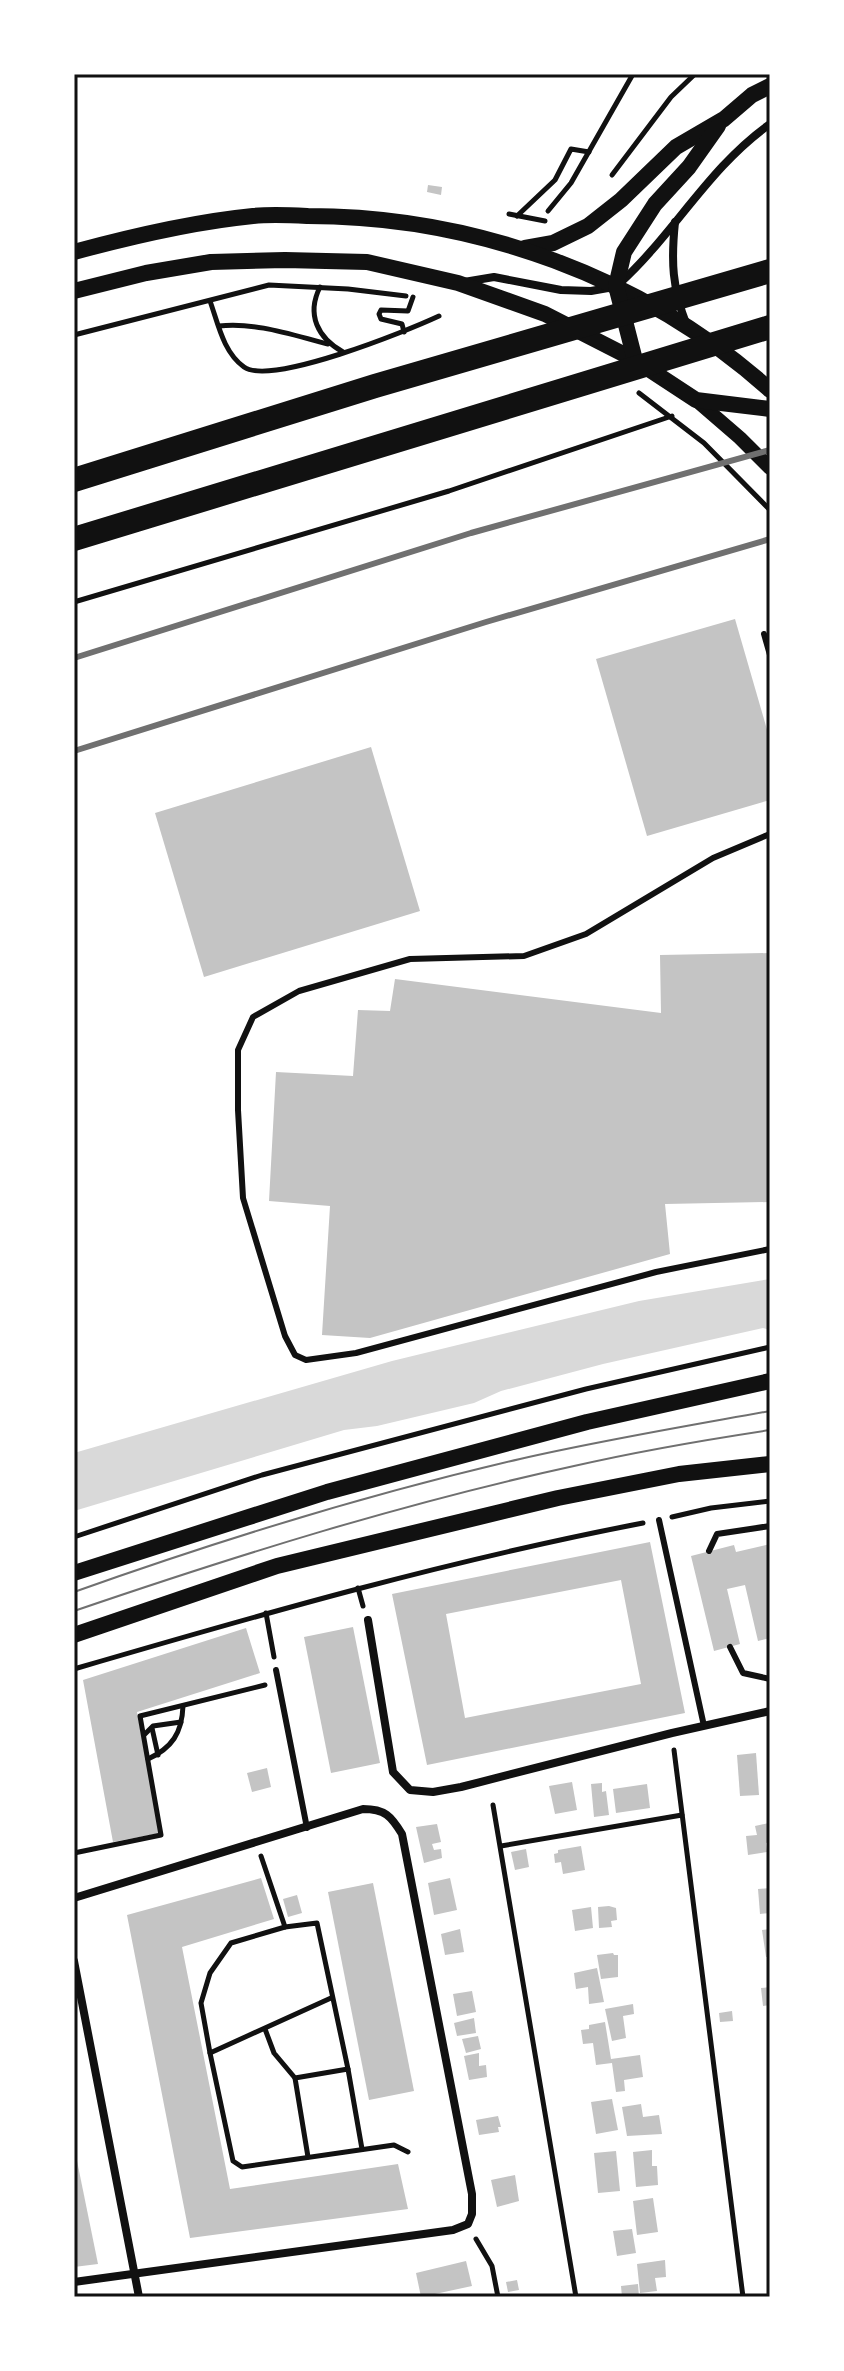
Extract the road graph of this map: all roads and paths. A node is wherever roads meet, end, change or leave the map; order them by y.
1 (633, 74) edge
2 (695, 74) edge
3 (770, 86) edge
4 (724, 119) junction
5 (770, 124) edge
6 (589, 152) junction
7 (604, 186) dead end
8 (548, 211) dead end
9 (509, 214) dead end
10 (517, 216) junction
11 (555, 221) dead end
12 (675, 221) junction
13 (523, 249) junction
14 (74, 252) edge
15 (770, 271) edge
16 (618, 278) junction
17 (458, 283) junction
18 (320, 287) junction
19 (74, 291) edge
20 (210, 301) junction
21 (439, 316) dead end
22 (219, 326) junction
23 (688, 327) junction
24 (770, 327) edge
25 (405, 333) junction
26 (74, 335) edge
27 (328, 344) junction
28 (343, 352) junction
29 (635, 360) junction
30 (770, 390) edge
31 (644, 397) dead end
32 (696, 400) junction
33 (770, 409) edge
34 (681, 412) dead end
35 (770, 468) edge
36 (74, 480) edge
37 (770, 510) edge
38 (74, 539) edge
39 (74, 602) edge
40 (764, 634) dead end
41 (770, 655) edge
42 (770, 834) edge
43 (770, 1249) edge
44 (770, 1347) edge
45 (770, 1381) edge
46 (770, 1464) edge
47 (770, 1501) edge
48 (659, 1520) junction
49 (770, 1526) edge
50 (74, 1537) edge
51 (709, 1551) dead end
52 (74, 1573) edge
53 (266, 1613) junction
54 (368, 1620) dead end
55 (74, 1635) edge
56 (730, 1647) dead end
57 (74, 1669) edge
58 (276, 1670) joint
59 (770, 1679) edge
60 (278, 1682) junction
61 (183, 1706) junction
62 (770, 1711) edge
63 (181, 1722) junction
64 (704, 1726) junction
65 (151, 1728) junction
66 (143, 1735) junction
67 (674, 1751) dead end
68 (158, 1755) junction
69 (148, 1759) junction
70 (493, 1805) dead end
71 (682, 1815) junction
72 (307, 1828) junction
73 (257, 1843) junction
74 (501, 1846) junction
75 (74, 1853) edge
76 (74, 1898) edge
77 (285, 1927) junction
78 (74, 1961) edge
79 (332, 1998) junction
80 (265, 2029) junction
81 (210, 2053) junction
82 (348, 2069) junction
83 (295, 2078) junction
84 (362, 2149) junction
85 (408, 2152) dead end
86 (308, 2157) junction
87 (468, 2224) junction
88 (135, 2276) junction
89 (74, 2282) edge
90 (139, 2297) edge
91 (498, 2297) edge
92 (576, 2297) edge
93 (743, 2297) edge

1 - 6 path
2 - 7 path
3 - 4 main road
4 - 13 main road
4 - 16 main road
5 - 12 street
6 - 8 path
6 - 10 path
9 - 10 path
10 - 11 path
12 - 16 street
12 - 23 street
13 - 14 main road
13 - 16 main road
15 - 36 highway
16 - 17 street
16 - 23 main road
16 - 29 main road
17 - 19 main road
17 - 29 main road
18 - 20 path
18 - 25 path
18 - 27 path
20 - 22 path
20 - 26 path
21 - 25 path
22 - 27 path
22 - 28 path
23 - 30 main road
24 - 38 highway
25 - 28 path
27 - 28 path
29 - 32 main road
31 - 37 path
32 - 33 main road
32 - 35 street
34 - 39 path
40 - 41 lane
42 - 43 lane
44 - 50 path
45 - 52 main road
46 - 55 main road
47 - 48 path
48 - 53 path
48 - 64 lane
49 - 51 lane
53 - 57 path
53 - 58 path
54 - 64 street
56 - 59 lane
58 - 60 lane
60 - 61 path
60 - 72 lane
61 - 63 path
61 - 66 path
62 - 64 street
63 - 65 path
63 - 68 path
65 - 66 path
65 - 68 path
66 - 69 path
67 - 71 path
68 - 69 path
69 - 75 path
70 - 74 path
71 - 74 path
71 - 93 path
72 - 73 street
72 - 87 street
73 - 76 street
73 - 77 path
74 - 92 path
77 - 79 path
77 - 81 path
78 - 88 street
79 - 80 path
79 - 82 path
80 - 81 path
80 - 83 path
81 - 86 path
82 - 83 path
82 - 84 path
83 - 86 path
84 - 85 path
84 - 86 path
87 - 88 street
87 - 91 path
88 - 89 street
88 - 90 street

